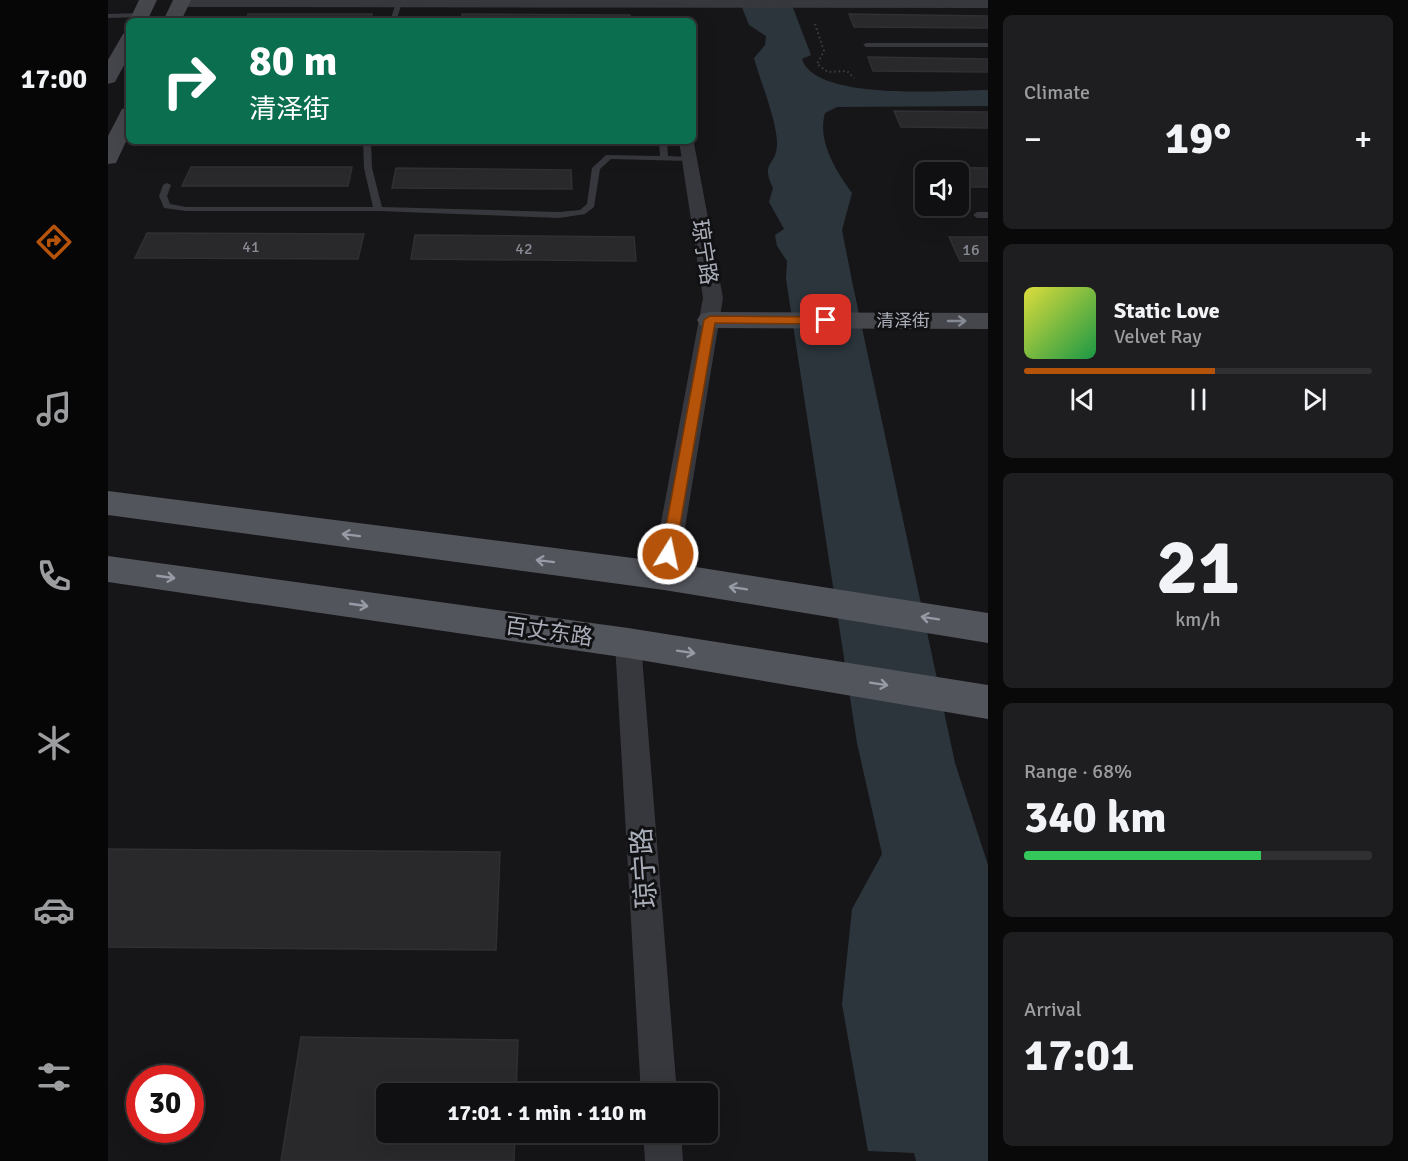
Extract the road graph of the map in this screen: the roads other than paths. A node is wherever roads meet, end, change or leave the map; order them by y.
1 (181, 1) edge
2 (663, 1) edge
3 (399, 3) junction
4 (988, 4) edge
5 (142, 12) edge
6 (108, 16) edge
7 (173, 18) edge
8 (394, 18) edge
9 (666, 18) edge
10 (126, 44) edge
11 (866, 45) dead end
12 (988, 45) edge
13 (108, 78) edge
14 (126, 119) edge
15 (367, 144) edge
16 (663, 144) edge
17 (688, 150) edge
18 (108, 158) edge
19 (664, 158) junction
20 (167, 185) dead end
21 (378, 209) junction
22 (977, 215) dead end
23 (988, 215) edge
24 (988, 300) edge
25 (711, 309) junction
26 (988, 321) edge
27 (108, 503) edge
28 (108, 569) edge
29 (664, 576) junction
30 (988, 628) edge
31 (628, 643) junction
32 (988, 702) edge
33 (658, 1083) edge
34 (663, 1143) edge
35 (664, 1161) edge

1 - 3 street
1 - 7 street
2 - 3 street
2 - 4 street
2 - 9 street
3 - 8 lane
5 - 6 lane
10 - 13 street
11 - 12 lane
14 - 18 street
15 - 21 lane
16 - 19 lane
17 - 19 lane
17 - 25 street, 琼宁路
19 - 21 lane
20 - 21 lane
22 - 23 lane
24 - 25 street, 清泽街
25 -> 26 street, 清泽街
25 - 29 street, 琼宁路
29 -> 27 main road
28 -> 31 main road, 百丈东路
30 -> 29 main road
31 -> 32 main road, 百丈东路
31 - 33 street, 琼宁路
34 - 35 street

